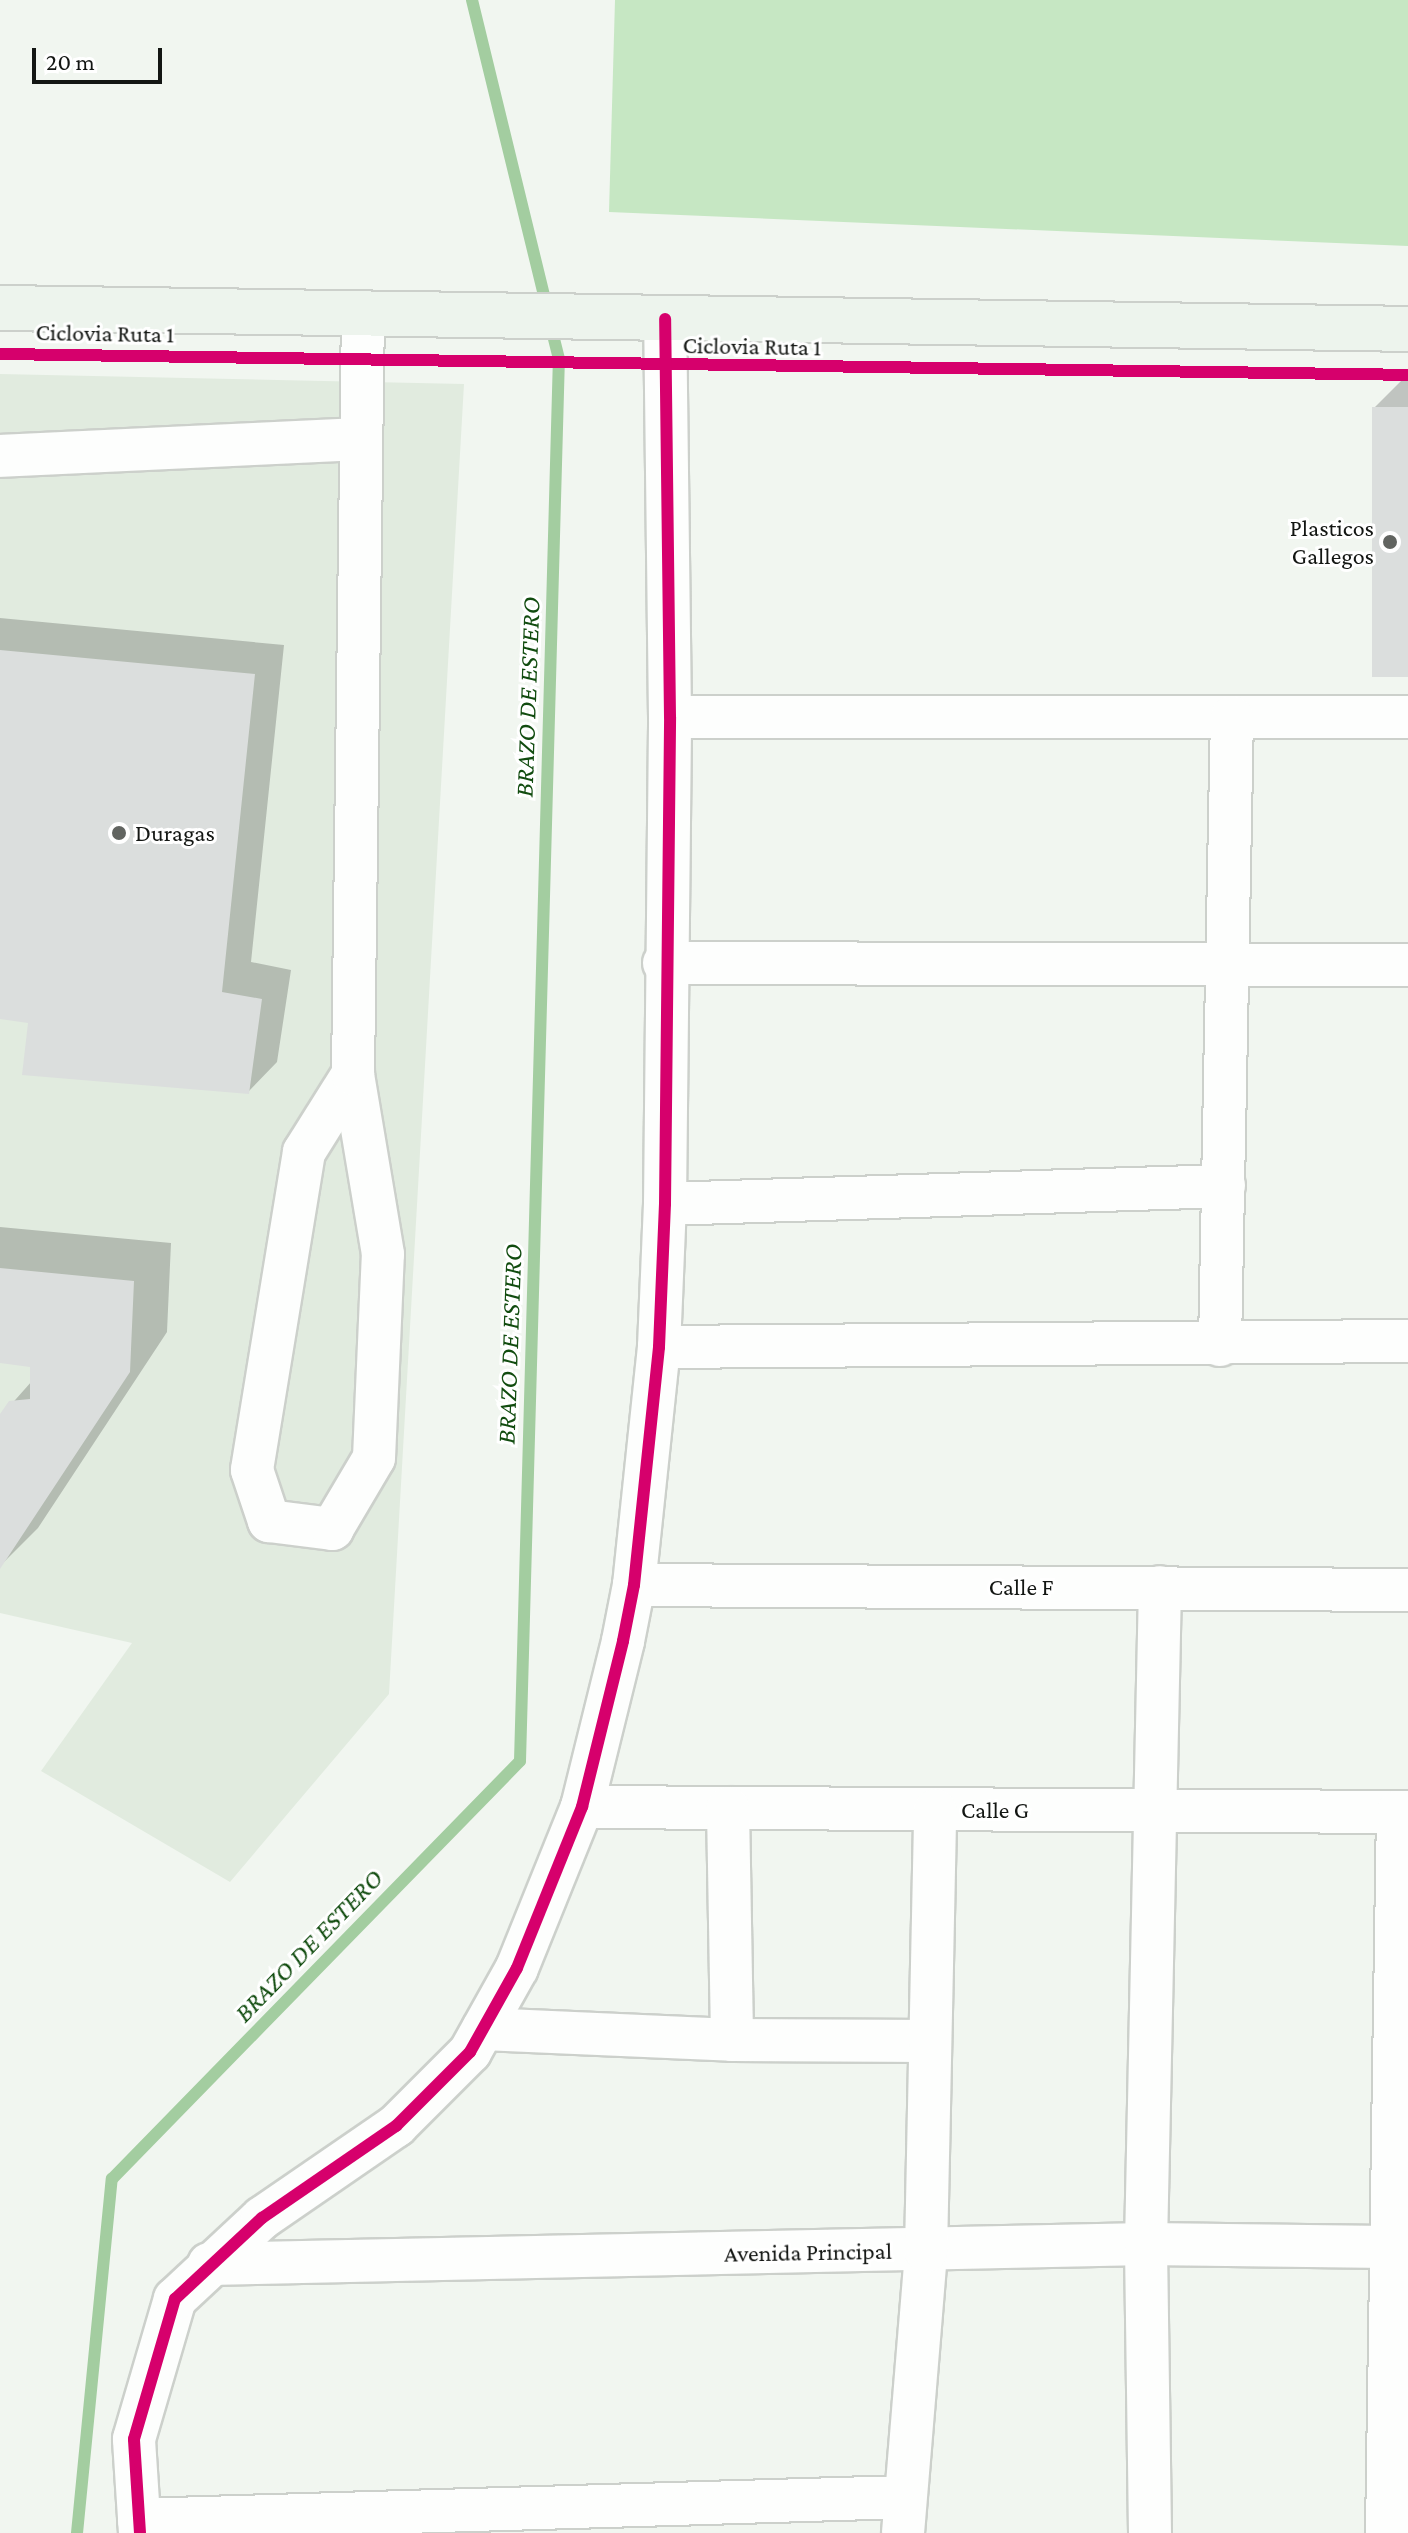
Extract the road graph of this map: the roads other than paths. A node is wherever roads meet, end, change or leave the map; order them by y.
1 (0, 308) edge
2 (363, 314) junction
3 (665, 319) junction
4 (1408, 329) edge
5 (361, 439) junction
6 (0, 456) edge
7 (670, 717) junction
8 (1232, 717) junction
9 (1408, 717) edge
10 (664, 963) junction
11 (1227, 963) junction
12 (1408, 965) edge
13 (353, 1074) junction
14 (1224, 1186) junction
15 (665, 1204) junction
16 (1408, 1341) edge
17 (1220, 1345) junction
18 (659, 1347) junction
19 (634, 1585) junction
20 (1160, 1587) junction
21 (1408, 1590) edge
22 (582, 1807) junction
23 (728, 1808) junction
24 (935, 1810) junction
25 (1153, 1811) junction
26 (1403, 1812) edge
27 (1401, 2013) edge
28 (483, 2029) junction
29 (732, 2040) junction
30 (930, 2041) junction
31 (1146, 2244) junction
32 (1398, 2246) edge
33 (926, 2251) junction
34 (209, 2264) junction
35 (1394, 2507) edge
36 (903, 2515) edge
37 (686, 2519) edge
38 (486, 2521) edge
39 (140, 2527) edge
40 (1150, 2533) edge

1 - 2 main road
2 - 3 main road
2 - 5 street
3 - 4 main road
3 - 7 street
5 - 6 street
5 - 13 street
7 - 8 street
7 - 10 street
8 - 9 street
8 - 11 street
10 - 11 street
10 - 15 street
11 - 12 street
11 - 14 street
13 - 13 street
14 - 15 street
14 - 17 street
15 - 18 street
16 - 17 street
17 - 18 street
18 - 19 street
19 - 20 street, Calle F
19 - 22 street
20 - 21 street, Calle F
20 - 25 street
22 - 23 street, Calle G
22 - 28 street
23 - 24 street, Calle G
23 - 29 street
24 - 25 street, Calle G
24 - 30 street
25 - 26 street, Calle G
25 - 31 street
26 - 27 street
27 - 32 street
28 - 29 street
28 - 34 street
29 - 30 street
30 - 33 street
31 - 32 street, Avenida Principal
31 - 33 street, Avenida Principal
31 - 40 street
32 - 35 street
33 - 34 street, Avenida Principal
33 - 36 street
34 - 39 street
36 - 37 street
37 - 38 street
38 - 39 street

